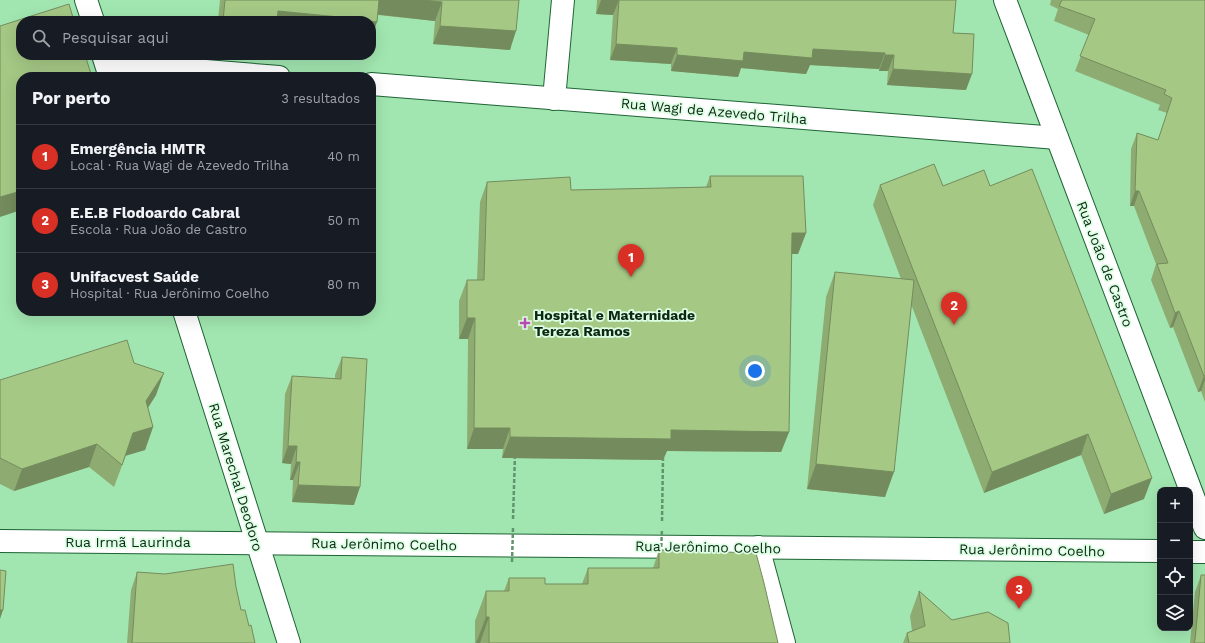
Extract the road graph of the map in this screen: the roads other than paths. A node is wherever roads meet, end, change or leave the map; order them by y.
1 (86, 0) edge
2 (563, 0) edge
3 (1005, 0) edge
4 (91, 16) edge
5 (106, 65) edge
6 (207, 72) edge
7 (376, 84) edge
8 (554, 98) junction
9 (1057, 138) junction
10 (186, 316) edge
11 (1205, 528) edge
12 (0, 541) edge
13 (257, 543) junction
14 (758, 547) junction
15 (1157, 551) edge
16 (1193, 552) edge
17 (1205, 552) edge
18 (288, 643) edge
19 (784, 643) edge

1 - 4 street
2 - 8 street
3 - 9 street, Rua João de Castro
5 - 6 street
7 - 8 street, Rua Wagi de Azevedo Trilha
8 - 9 street, Rua Wagi de Azevedo Trilha
9 - 11 street, Rua João de Castro
10 - 13 street, Rua Marechal Deodoro
12 - 13 street, Rua Irmã Laurinda
13 - 14 street, Rua Jerônimo Coelho
13 - 18 street, Rua Marechal Deodoro
14 - 15 street, Rua Jerônimo Coelho
14 - 19 street
16 - 17 street

